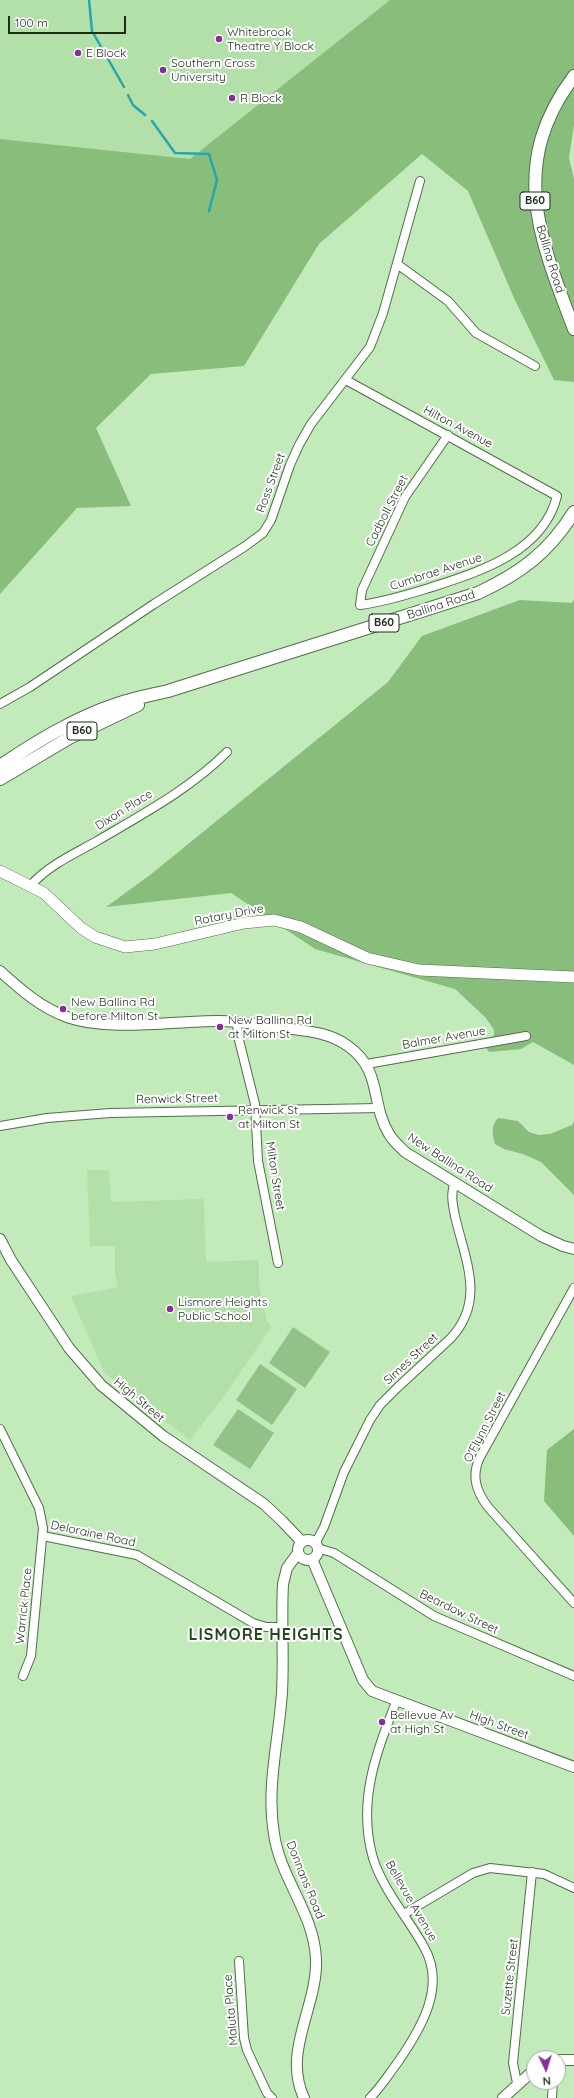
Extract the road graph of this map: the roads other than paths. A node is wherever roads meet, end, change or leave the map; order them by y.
1 (574, 76) edge
2 (420, 181) dead end
3 (397, 264) junction
4 (574, 329) edge
5 (535, 366) dead end
6 (346, 380) junction
7 (448, 435) junction
8 (557, 496) joint
9 (574, 512) edge
10 (360, 605) joint
11 (168, 691) junction
12 (0, 704) edge
13 (227, 752) dead end
14 (0, 766) edge
15 (0, 779) edge
16 (0, 871) edge
17 (31, 884) junction
18 (0, 971) edge
19 (574, 977) edge
20 (237, 1022) junction
21 (526, 1036) dead end
22 (367, 1064) junction
23 (379, 1108) junction
24 (256, 1109) junction
25 (0, 1126) edge
26 (455, 1183) junction
27 (0, 1239) edge
28 (574, 1249) edge
29 (278, 1263) dead end
30 (574, 1288) edge
31 (0, 1429) edge
32 (43, 1536) junction
33 (302, 1542) junction
34 (316, 1546) junction
35 (298, 1553) junction
36 (312, 1559) junction
37 (574, 1604) edge
38 (283, 1627) junction
39 (23, 1676) dead end
40 (574, 1676) edge
41 (396, 1702) junction
42 (574, 1767) edge
43 (532, 1872) junction
44 (574, 1888) edge
45 (404, 1914) junction
46 (239, 1961) dead end
47 (526, 2076) edge
48 (517, 2083) junction
49 (272, 2098) edge
50 (304, 2098) edge
51 (370, 2098) edge
52 (503, 2098) edge

1 - 4 main road, Ballina Road / B60
2 - 3 street, Ross Street
3 - 5 street
3 - 6 street, Ross Street
6 - 7 street, Hilton Avenue
6 - 12 street, Ross Street
7 - 8 street, Hilton Avenue
7 - 10 street, Cadboll Street
8 - 10 street, Cumbrae Avenue
9 - 11 main road, Ballina Road / B60
11 - 14 main road, Ballina Road / B60
11 - 15 main road, Ballina Road / B60
13 - 17 street, Dixon Place
16 - 17 main road, Rotary Drive
17 - 19 main road, Rotary Drive
18 - 20 street
20 - 22 street
20 - 24 street, Milton Street
21 - 22 street, Balmer Avenue
22 - 23 street, New Ballina Road
23 - 24 street, Renwick Street
23 - 26 street, New Ballina Road
24 - 25 street, Renwick Street
24 - 29 street, Milton Street
26 - 28 street, New Ballina Road
26 - 34 street, Simes Street
27 - 33 street, High Street
30 - 37 street, O'Flynn Street
31 - 32 street, Deloraine Road
32 - 38 street, Deloraine Road
32 - 39 street, Warrick Place
33 - 34 street
33 - 35 street
34 - 36 street
34 - 40 street, Beardow Street
35 - 36 street
35 - 38 street, Donnans Road
36 - 41 street, High Street
38 - 50 street, Donnans Road
41 - 42 street, High Street
41 - 45 street, Bellevue Avenue
43 - 44 street
43 - 45 street
43 - 48 street, Suzette Street
45 - 51 street, Bellevue Avenue
46 - 49 street, Maluta Place
47 - 48 street
48 - 52 street

